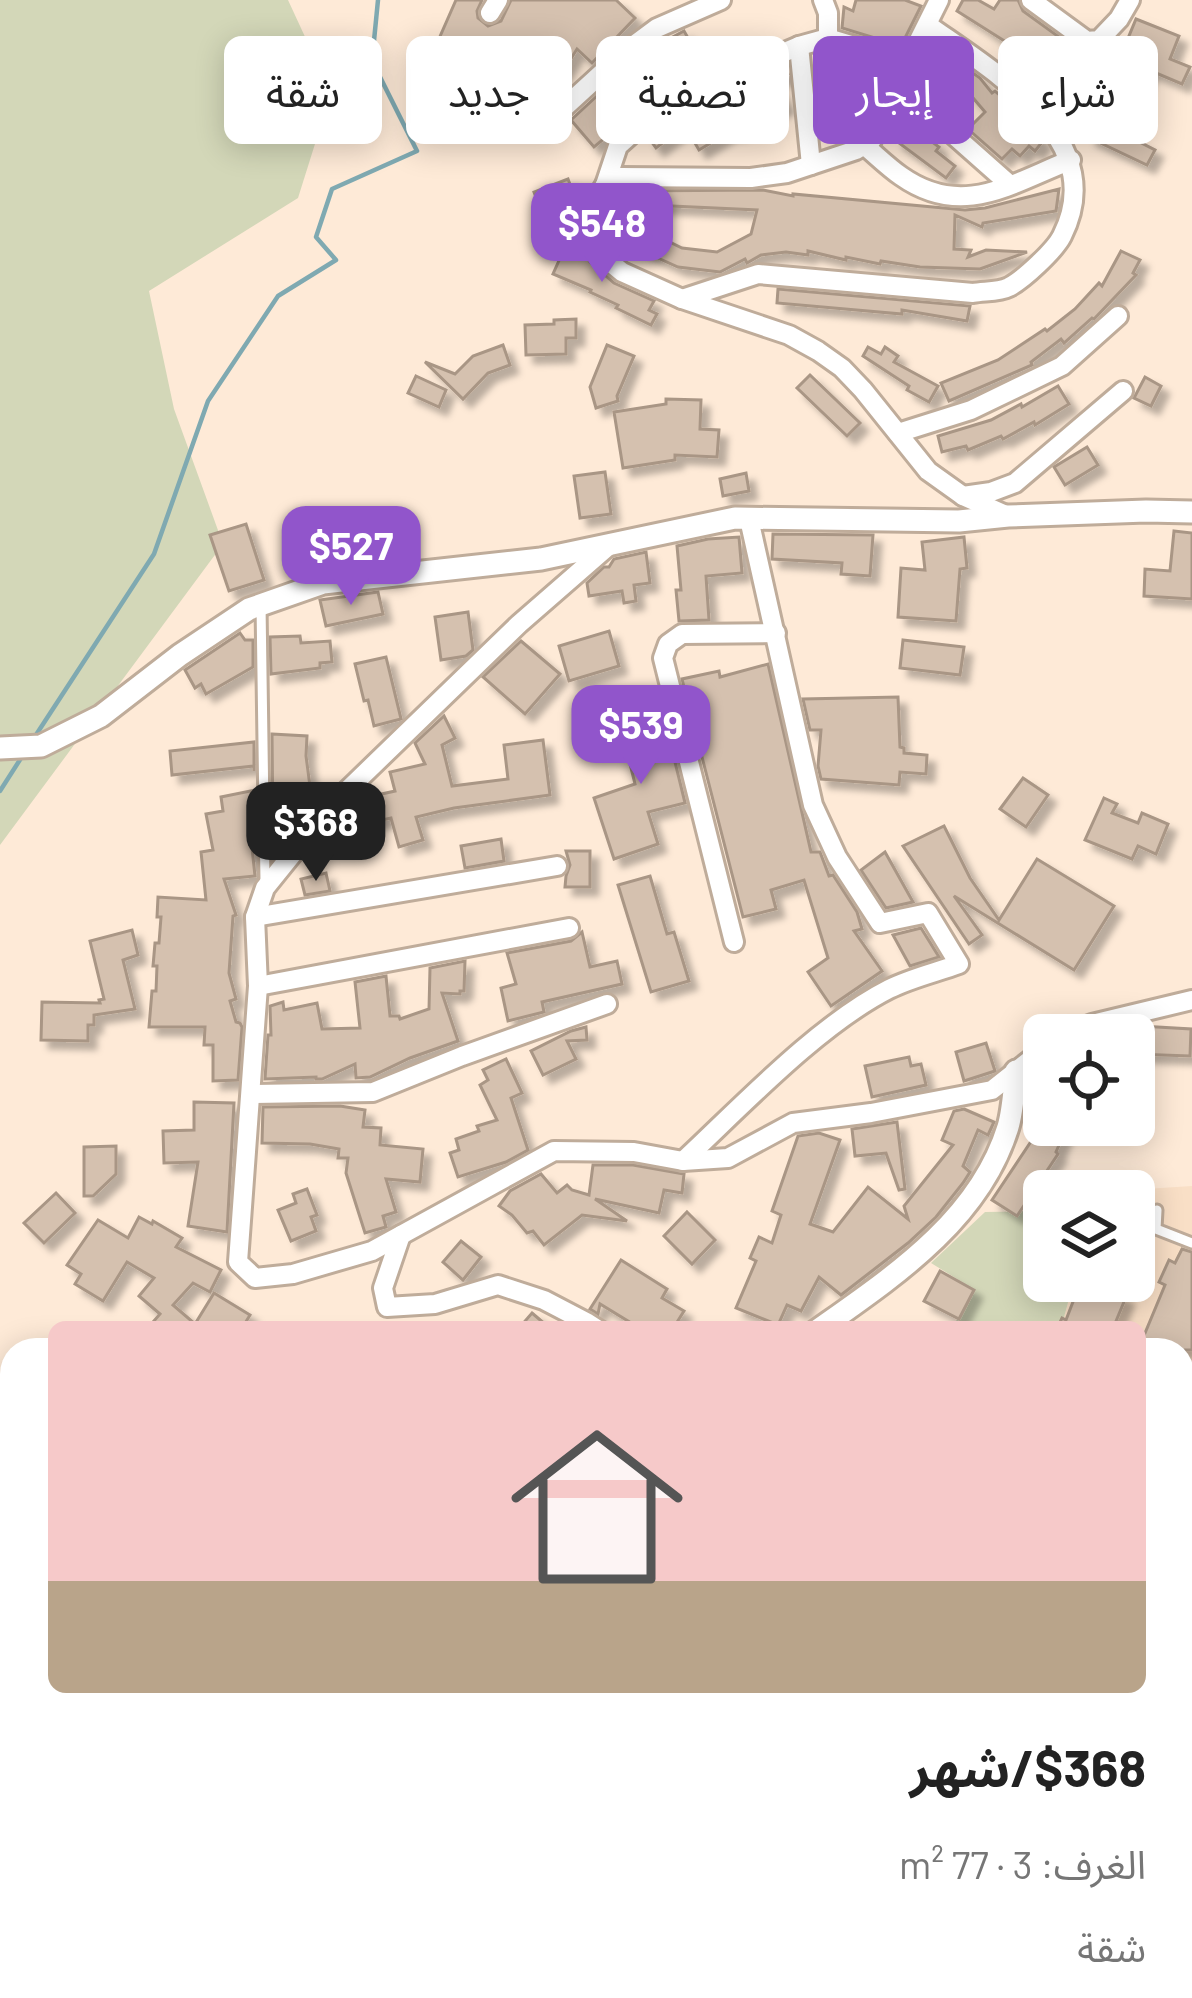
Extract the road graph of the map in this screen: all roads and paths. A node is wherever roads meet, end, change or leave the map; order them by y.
1 (722, 0) edge
2 (823, 0) edge
3 (938, 0) edge
4 (1031, 0) edge
5 (1134, 0) edge
6 (928, 25) junction
7 (828, 36) edge
8 (922, 36) edge
9 (813, 42) edge
10 (799, 46) junction
11 (572, 101) edge
12 (964, 144) edge
13 (864, 145) joint
14 (1072, 160) junction
15 (811, 165) junction
16 (1009, 184) junction
17 (605, 185) junction
18 (682, 299) junction
19 (1118, 316) dead end
20 (1123, 391) dead end
21 (898, 433) junction
22 (963, 496) junction
23 (1192, 512) edge
24 (1008, 515) junction
25 (749, 519) junction
26 (612, 543) junction
27 (261, 605) junction
28 (776, 633) junction
29 (0, 748) edge
30 (557, 866) dead end
31 (266, 888) junction
32 (255, 917) junction
33 (568, 928) dead end
34 (734, 942) dead end
35 (258, 986) junction
36 (1192, 1000) edge
37 (607, 1004) dead end
38 (1134, 1014) edge
39 (1023, 1066) edge
40 (1016, 1072) junction
41 (251, 1094) junction
42 (683, 1161) junction
43 (1157, 1210) dead end
44 (400, 1235) junction
45 (1192, 1244) edge
46 (611, 1338) edge
47 (806, 1338) edge

1 - 11 street
2 - 7 street
3 - 6 street
4 - 5 street
6 - 8 street
6 - 14 street
9 - 10 street
10 - 15 street
10 - 17 street
12 - 16 street
13 - 15 street
13 - 16 street
14 - 16 street
14 - 18 street
15 - 17 street
17 - 18 street
18 - 21 street
19 - 21 street
20 - 22 street
21 - 22 street
22 - 24 street
23 - 24 street
24 - 25 street
25 - 26 street
25 - 28 street
26 - 27 street
26 - 31 street
27 - 29 street
27 - 31 lane
28 - 34 street
28 - 42 street
30 - 32 street
31 - 32 street
32 - 35 street
33 - 35 street
35 - 41 street
36 - 38 street
37 - 41 street
39 - 40 street
40 - 42 street
40 - 47 street
41 - 44 street
42 - 44 street
43 - 45 lane
44 - 46 street

